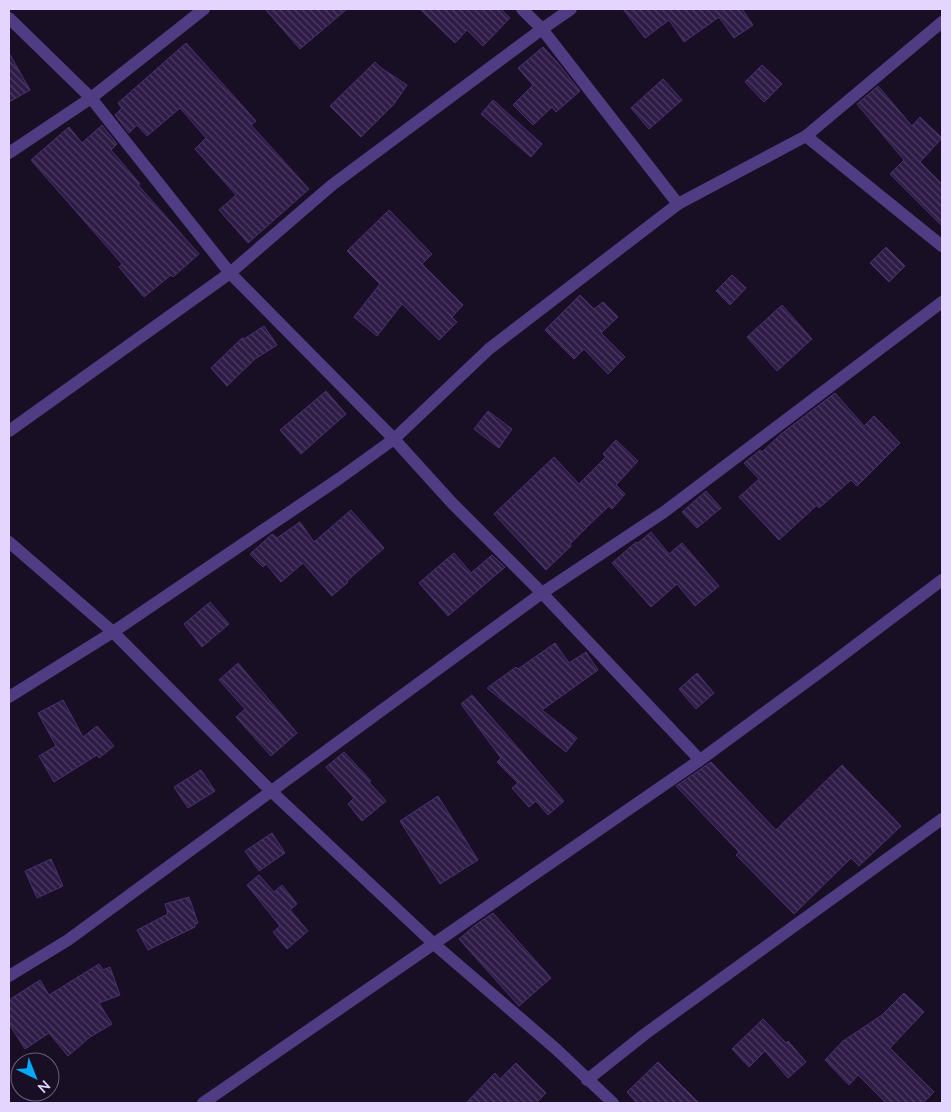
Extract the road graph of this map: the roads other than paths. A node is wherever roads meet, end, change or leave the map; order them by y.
1 (204, 9) edge
2 (522, 9) edge
3 (571, 9) edge
4 (9, 18) edge
5 (942, 22) edge
6 (542, 29) junction
7 (91, 98) junction
8 (806, 136) junction
9 (9, 153) edge
10 (678, 204) junction
11 (942, 246) edge
12 (230, 273) junction
13 (942, 302) edge
14 (9, 431) edge
15 (394, 439) junction
16 (9, 542) edge
17 (942, 580) edge
18 (542, 593) junction
19 (113, 632) junction
20 (9, 697) edge
21 (700, 760) junction
22 (271, 791) junction
23 (942, 819) edge
24 (434, 944) junction
25 (9, 976) edge
26 (588, 1080) junction
27 (604, 1100) edge
28 (203, 1103) edge

1 - 7 street
2 - 6 street
3 - 6 street
4 - 7 street
5 - 8 street
6 - 10 street
6 - 12 street
7 - 9 street
7 - 12 street
8 - 10 street
8 - 11 street
10 - 15 street
12 - 14 street
12 - 15 street
13 - 18 street
15 - 18 street
15 - 19 street
16 - 19 street
17 - 21 street
18 - 21 street
18 - 22 street
19 - 20 street
19 - 22 street
21 - 24 street
22 - 24 street
22 - 25 street
23 - 26 street
24 - 26 street
24 - 28 street
26 - 27 street

